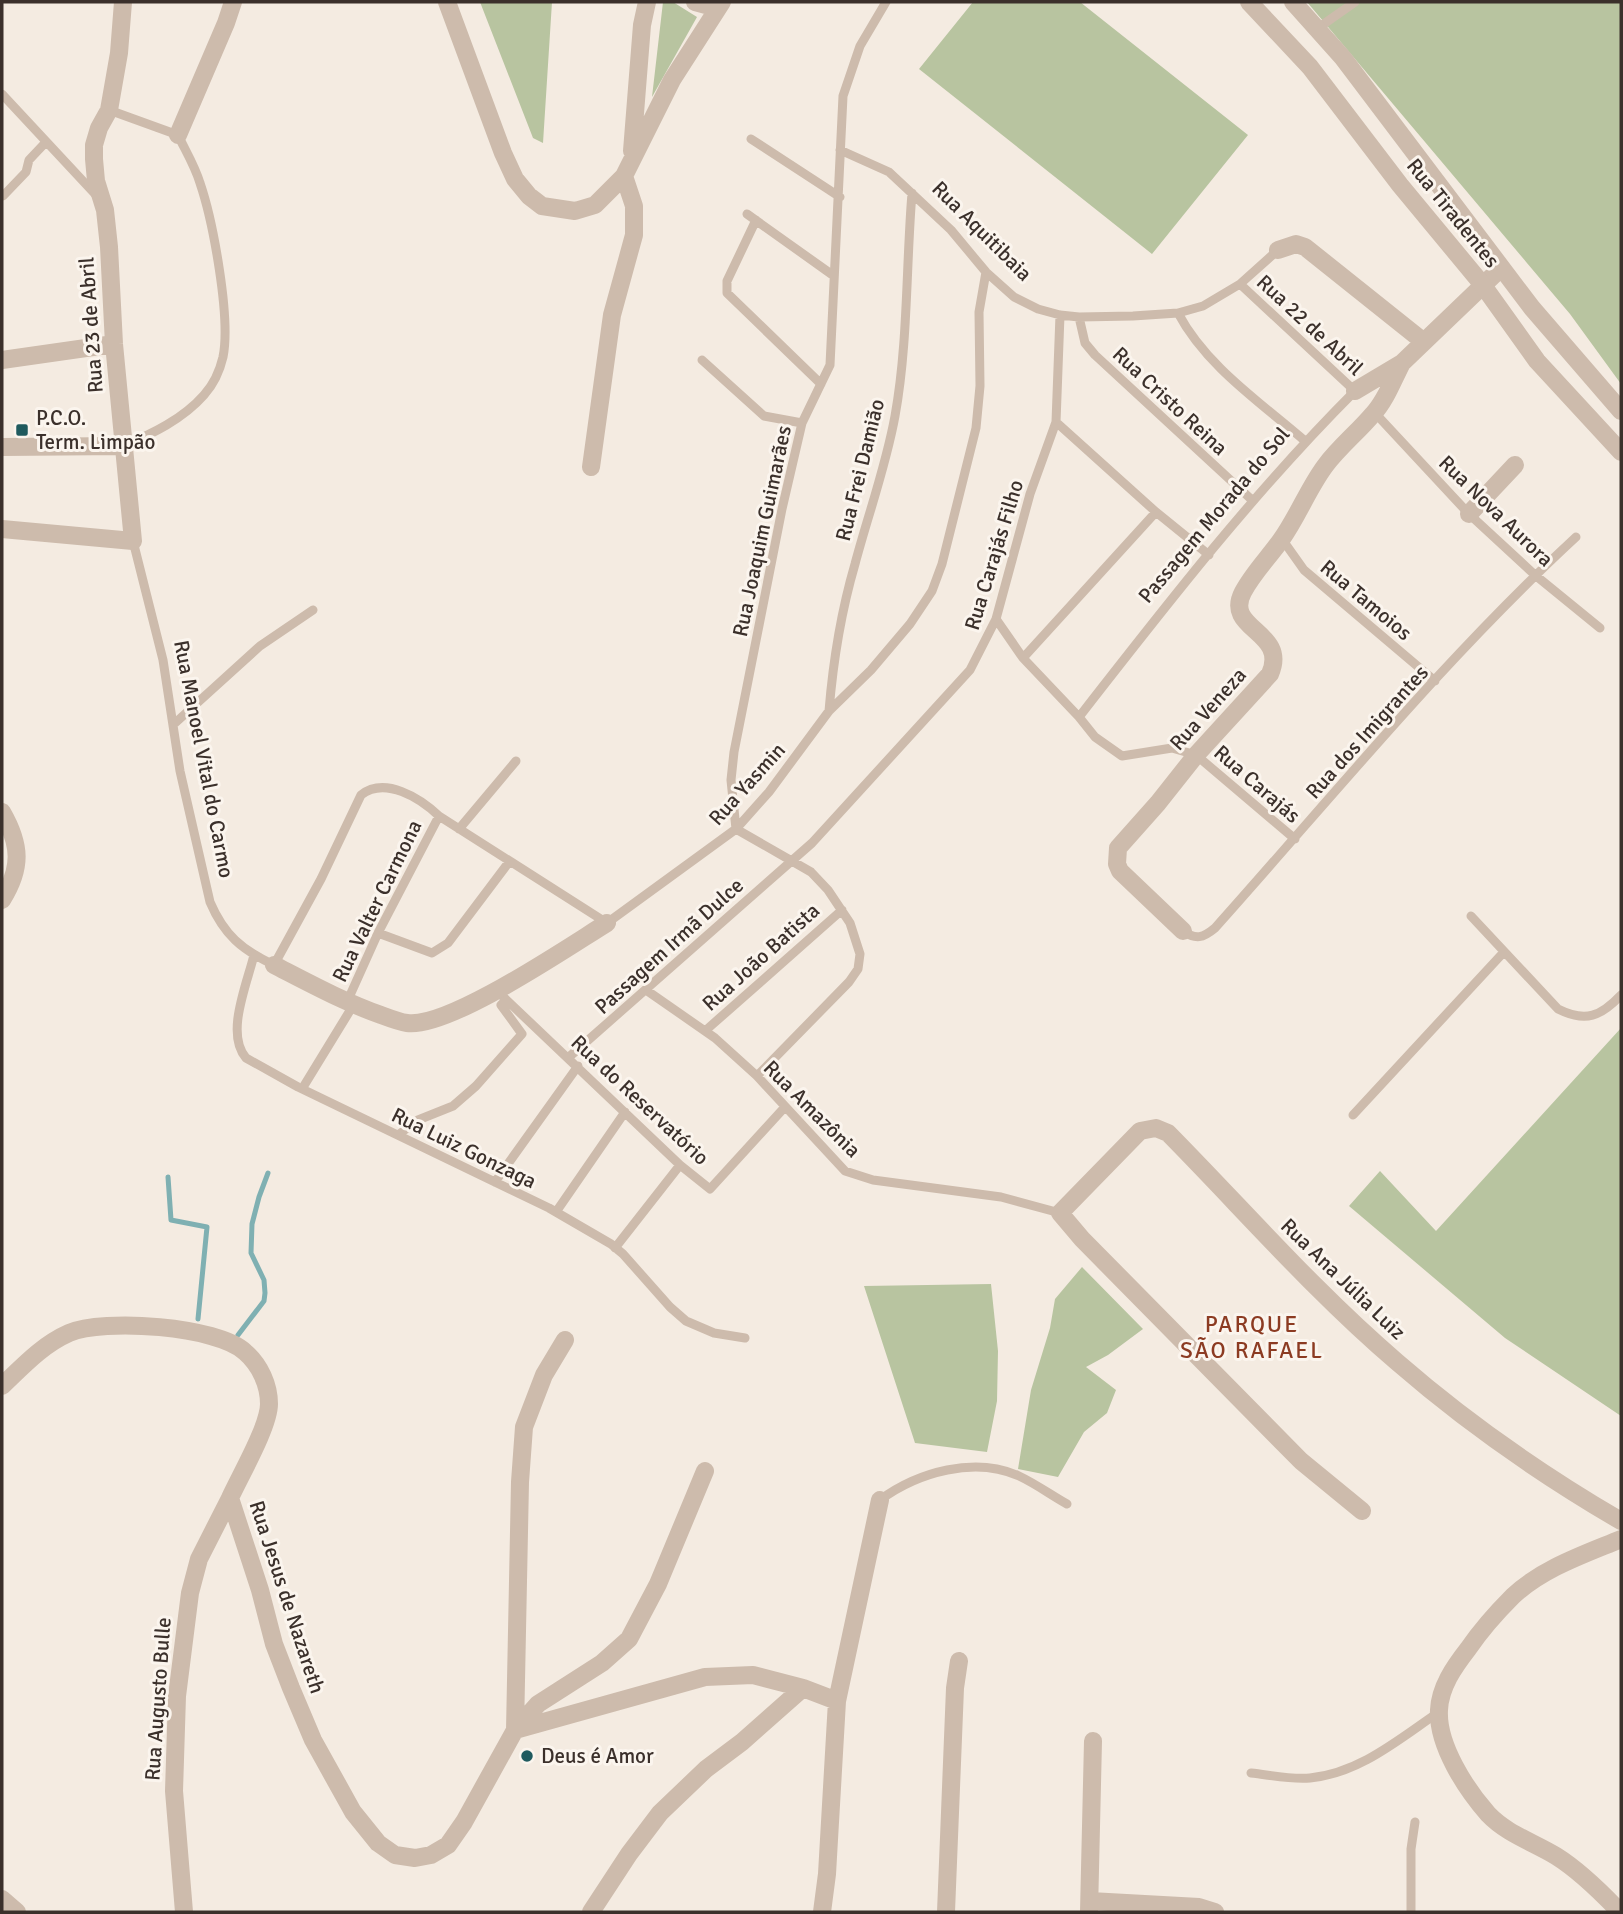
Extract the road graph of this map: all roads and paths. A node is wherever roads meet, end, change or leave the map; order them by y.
1 (123, 2) edge
2 (233, 2) edge
3 (447, 2) edge
4 (648, 2) edge
5 (695, 2) edge
6 (886, 2) edge
7 (1249, 2) edge
8 (1355, 2) edge
9 (719, 5) edge
10 (1297, 6) edge
11 (1273, 27) junction
12 (1318, 28) junction
13 (1289, 44) junction
14 (2, 94) edge
15 (109, 110) junction
16 (1389, 119) junction
17 (178, 135) junction
18 (1364, 137) junction
19 (637, 139) junction
20 (751, 139) dead end
21 (46, 142) junction
22 (840, 150) junction
23 (624, 176) junction
24 (912, 193) junction
25 (3, 196) edge
26 (840, 197) junction
27 (103, 201) junction
28 (747, 214) dead end
29 (756, 220) junction
30 (1278, 250) joint
31 (1502, 268) junction
32 (986, 272) junction
33 (834, 276) junction
34 (1240, 284) junction
35 (1482, 284) junction
36 (1178, 313) junction
37 (1060, 315) junction
38 (1079, 317) junction
39 (1424, 342) junction
40 (114, 344) junction
41 (2, 359) edge
42 (702, 360) dead end
43 (1402, 363) junction
44 (821, 384) junction
45 (1355, 391) junction
46 (1621, 411) edge
47 (1375, 413) junction
48 (1056, 422) junction
49 (802, 423) junction
50 (1305, 441) junction
51 (123, 446) junction
52 (2, 447) edge
53 (1621, 452) edge
54 (1515, 465) dead end
55 (591, 467) dead end
56 (1252, 500) junction
57 (1156, 512) junction
58 (1469, 514) junction
59 (2, 528) edge
60 (1576, 537) dead end
61 (1282, 539) junction
62 (134, 541) junction
63 (1209, 555) junction
64 (1535, 575) junction
65 (313, 610) dead end
66 (996, 619) junction
67 (1600, 628) dead end
68 (1023, 658) junction
69 (1435, 681) junction
70 (829, 711) junction
71 (1079, 717) junction
72 (174, 724) junction
73 (1196, 755) junction
74 (516, 761) dead end
75 (2, 812) edge
76 (439, 816) junction
77 (459, 829) junction
78 (736, 829) junction
79 (1295, 839) junction
80 (792, 860) junction
81 (509, 862) junction
82 (2, 900) edge
83 (842, 910) junction
84 (1471, 916) dead end
85 (607, 923) junction
86 (1183, 931) joint
87 (378, 933) junction
88 (1503, 953) junction
89 (254, 956) junction
90 (274, 965) junction
91 (646, 989) junction
92 (501, 995) junction
93 (1621, 995) edge
94 (351, 1003) junction
95 (705, 1031) junction
96 (569, 1057) junction
97 (578, 1066) junction
98 (757, 1076) junction
99 (302, 1089) junction
100 (784, 1108) junction
101 (625, 1112) junction
102 (1353, 1115) dead end
103 (398, 1135) junction
104 (680, 1165) junction
105 (495, 1182) junction
106 (556, 1212) junction
107 (1060, 1213) junction
108 (615, 1248) junction
109 (745, 1338) dead end
110 (565, 1340) dead end
111 (2, 1386) edge
112 (705, 1471) dead end
113 (230, 1498) junction
114 (880, 1500) joint
115 (1067, 1504) dead end
116 (1363, 1511) dead end
117 (1621, 1521) edge
118 (1621, 1539) edge
119 (959, 1661) dead end
120 (803, 1688) junction
121 (837, 1701) junction
122 (1439, 1712) junction
123 (515, 1730) junction
124 (1093, 1741) dead end
125 (1251, 1773) dead end
126 (1415, 1822) dead end
127 (2, 1899) edge
128 (1089, 1907) edge
129 (17, 1912) edge
130 (184, 1912) edge
131 (591, 1912) edge
132 (822, 1912) edge
133 (946, 1912) edge
134 (1215, 1912) edge
135 (1411, 1912) edge
136 (1620, 1912) edge

1 - 15 street, Rua 23 de Abril
2 - 17 street
3 - 23 street
4 - 19 street
5 - 9 street
6 - 22 lane, Rua Joaquim Guimarães
7 - 11 street, Rua Tiradentes
8 - 12 lane
9 - 19 street
10 - 11 street
10 - 12 street, Rua Tiradentes
11 - 13 street, Rua Tiradentes
12 - 13 street
12 - 16 street, Rua Tiradentes
13 - 18 street, Rua Tiradentes
14 - 21 lane
15 - 17 lane
15 - 27 street, Rua 23 de Abril
16 - 18 street
16 - 31 street, Rua Tiradentes
17 - 51 lane
18 - 35 street, Rua Tiradentes
19 - 23 street
20 - 26 lane
21 - 25 lane
21 - 27 lane
22 - 24 lane, Rua Aquitibaia
22 - 26 lane, Rua Joaquim Guimarães
23 - 55 street
24 - 32 lane, Rua Aquitibaia
24 - 70 lane, Rua Frei Damião
26 - 33 lane, Rua Joaquim Guimarães
27 - 40 street, Rua 23 de Abril
28 - 29 lane
29 - 33 lane
29 - 44 lane
30 - 34 lane, Rua Aquitibaia
30 - 39 street, Rua Aquitibaia
31 - 35 street, Passagem Morada do Sol
31 - 46 street, Rua Tiradentes
32 - 37 lane, Rua Aquitibaia
32 - 70 lane, Rua Yasmin
33 - 44 lane, Rua Joaquim Guimarães
34 - 36 lane, Rua Aquitibaia
34 - 45 lane, Rua 22 de Abril
35 - 39 street, Passagem Morada do Sol
35 - 53 street, Rua Tiradentes
36 - 38 lane, Rua Aquitibaia
36 - 50 lane
37 - 38 lane, Rua Aquitibaia
37 - 48 lane, Rua Carajás Filho
38 - 56 lane, Rua Cristo Reina
39 - 43 street, Passagem Morada do Sol
40 - 41 street
40 - 51 street, Rua 23 de Abril
42 - 49 lane
43 - 45 street, Passagem Morada do Sol
43 - 47 street, Passagem Morada do Sol
44 - 49 lane, Rua Joaquim Guimarães
45 - 50 lane, Passagem Morada do Sol
47 - 58 lane, Rua Nova Aurora
47 - 61 street, Passagem Morada do Sol
48 - 57 lane
48 - 66 lane, Rua Carajás Filho
49 - 78 lane, Rua Joaquim Guimarães
50 - 56 lane, Passagem Morada do Sol
51 - 52 street
51 - 62 street, Rua 23 de Abril
54 - 58 street
56 - 63 lane, Passagem Morada do Sol
57 - 63 lane
57 - 68 lane
58 - 64 lane, Rua Nova Aurora
59 - 62 street
60 - 64 lane, Rua dos Imigrantes
61 - 69 lane, Rua Tamoios
61 - 73 street, Rua Veneza
62 - 72 lane, Rua Manoel Vital do Carmo
63 - 71 lane, Passagem Morada do Sol
64 - 67 lane, Rua Nova Aurora
64 - 69 lane, Rua dos Imigrantes
65 - 72 lane
66 - 68 lane
66 - 80 lane, Rua Carajás Filho
68 - 71 lane
69 - 79 lane, Rua dos Imigrantes
70 - 78 lane, Rua Yasmin
71 - 73 lane
72 - 89 lane, Rua Manoel Vital do Carmo
73 - 79 lane, Rua Carajás
73 - 86 street, Rua Veneza
74 - 77 lane
75 - 82 street
76 - 77 lane
76 - 87 lane, Rua Valter Carmona
76 - 90 lane
77 - 81 lane
78 - 80 lane
78 - 85 lane, Rua Yasmin
79 - 86 lane, Rua dos Imigrantes
80 - 83 lane
80 - 91 lane, Passagem Irmã Dulce
81 - 85 lane
81 - 87 lane
83 - 95 lane, Rua João Batista
83 - 98 lane
84 - 88 lane
85 - 92 street, Rua Manoel Vital do Carmo
87 - 94 lane, Rua Valter Carmona
88 - 93 lane
88 - 102 lane
89 - 90 lane, Rua Manoel Vital do Carmo
89 - 99 lane, Rua Luiz Gonzaga
90 - 94 street, Rua Manoel Vital do Carmo
91 - 95 lane, Rua Amazônia
91 - 96 lane, Passagem Irmã Dulce
92 - 94 street, Rua Manoel Vital do Carmo
92 - 96 lane, Rua do Reservatório
92 - 103 lane
94 - 99 lane, Rua Valter Carmona
95 - 98 lane, Rua Amazônia
96 - 97 lane, Rua do Reservatório
97 - 101 lane, Rua do Reservatório
97 - 105 lane
98 - 100 lane, Rua Amazônia
99 - 103 lane, Rua Luiz Gonzaga
100 - 104 lane, Rua do Reservatório
100 - 107 lane, Rua Amazônia
101 - 104 lane, Rua do Reservatório
101 - 106 lane
103 - 105 lane, Rua Luiz Gonzaga
104 - 108 lane
105 - 106 lane, Rua Luiz Gonzaga
106 - 108 lane, Rua Luiz Gonzaga
107 - 116 street
107 - 117 street, Rua Ana Júlia Luiz
108 - 109 lane, Rua Luiz Gonzaga
110 - 123 street, Rua Jesus de Nazareth
111 - 113 street, Rua Jesus de Nazareth
112 - 123 street
113 - 123 street, Rua Jesus de Nazareth
113 - 130 street, Rua Augusto Bulle
114 - 115 lane
114 - 121 street
118 - 122 street
119 - 133 street
120 - 121 street
120 - 123 street
120 - 131 street
121 - 132 street
122 - 125 lane
122 - 136 street
124 - 128 street
126 - 135 lane
127 - 129 street
128 - 134 street

